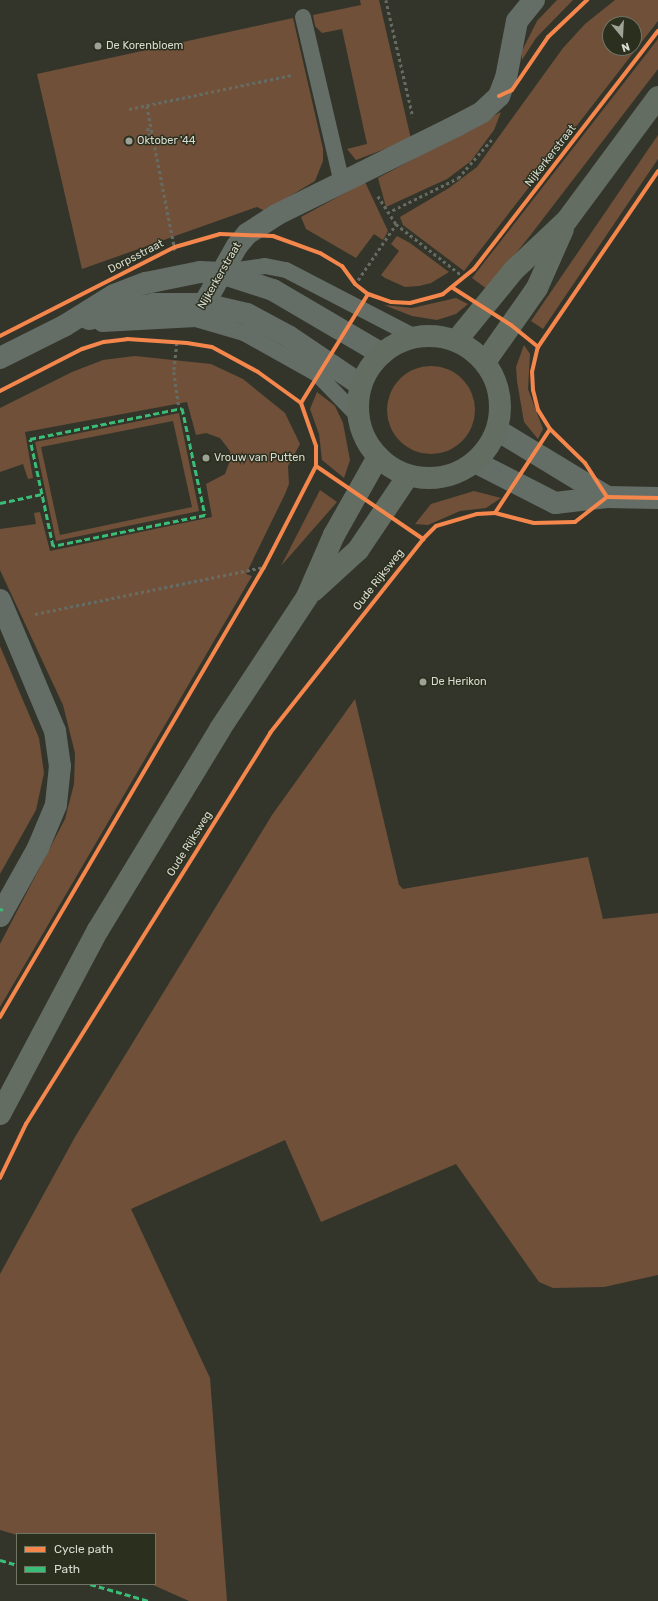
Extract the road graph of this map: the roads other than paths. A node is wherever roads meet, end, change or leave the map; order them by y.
1 (534, 0) edge
2 (303, 17) dead end
3 (658, 97) edge
4 (342, 183) junction
5 (567, 220) junction
6 (221, 273) junction
7 (200, 311) junction
8 (64, 326) junction
9 (415, 337) junction
10 (456, 341) junction
11 (382, 354) junction
12 (0, 358) edge
13 (485, 362) junction
14 (362, 385) junction
15 (358, 416) junction
16 (497, 430) junction
17 (378, 457) junction
18 (475, 462) junction
19 (408, 476) junction
20 (607, 497) junction
21 (658, 498) edge
22 (307, 597) junction
23 (4, 609) edge
24 (0, 916) edge
25 (0, 1114) edge

1 - 4 street, Nijkerkerstraat
2 - 4 lane
3 - 5 main road
4 - 6 street, Nijkerkerstraat
5 - 10 main road
5 - 13 main road
6 - 7 street, Nijkerkerstraat
6 - 8 street
6 - 9 lane
6 - 11 street
7 - 8 street
7 - 14 street
7 - 15 lane
8 - 12 street
9 - 10 main road
9 - 11 main road
10 - 13 main road
11 - 14 main road
13 - 16 main road
14 - 15 main road
15 - 17 main road
16 - 18 main road
16 - 20 street
17 - 19 main road
17 - 22 main road
18 - 19 main road
18 - 20 street
19 - 22 main road
20 - 21 street
22 - 25 main road
23 - 24 street

